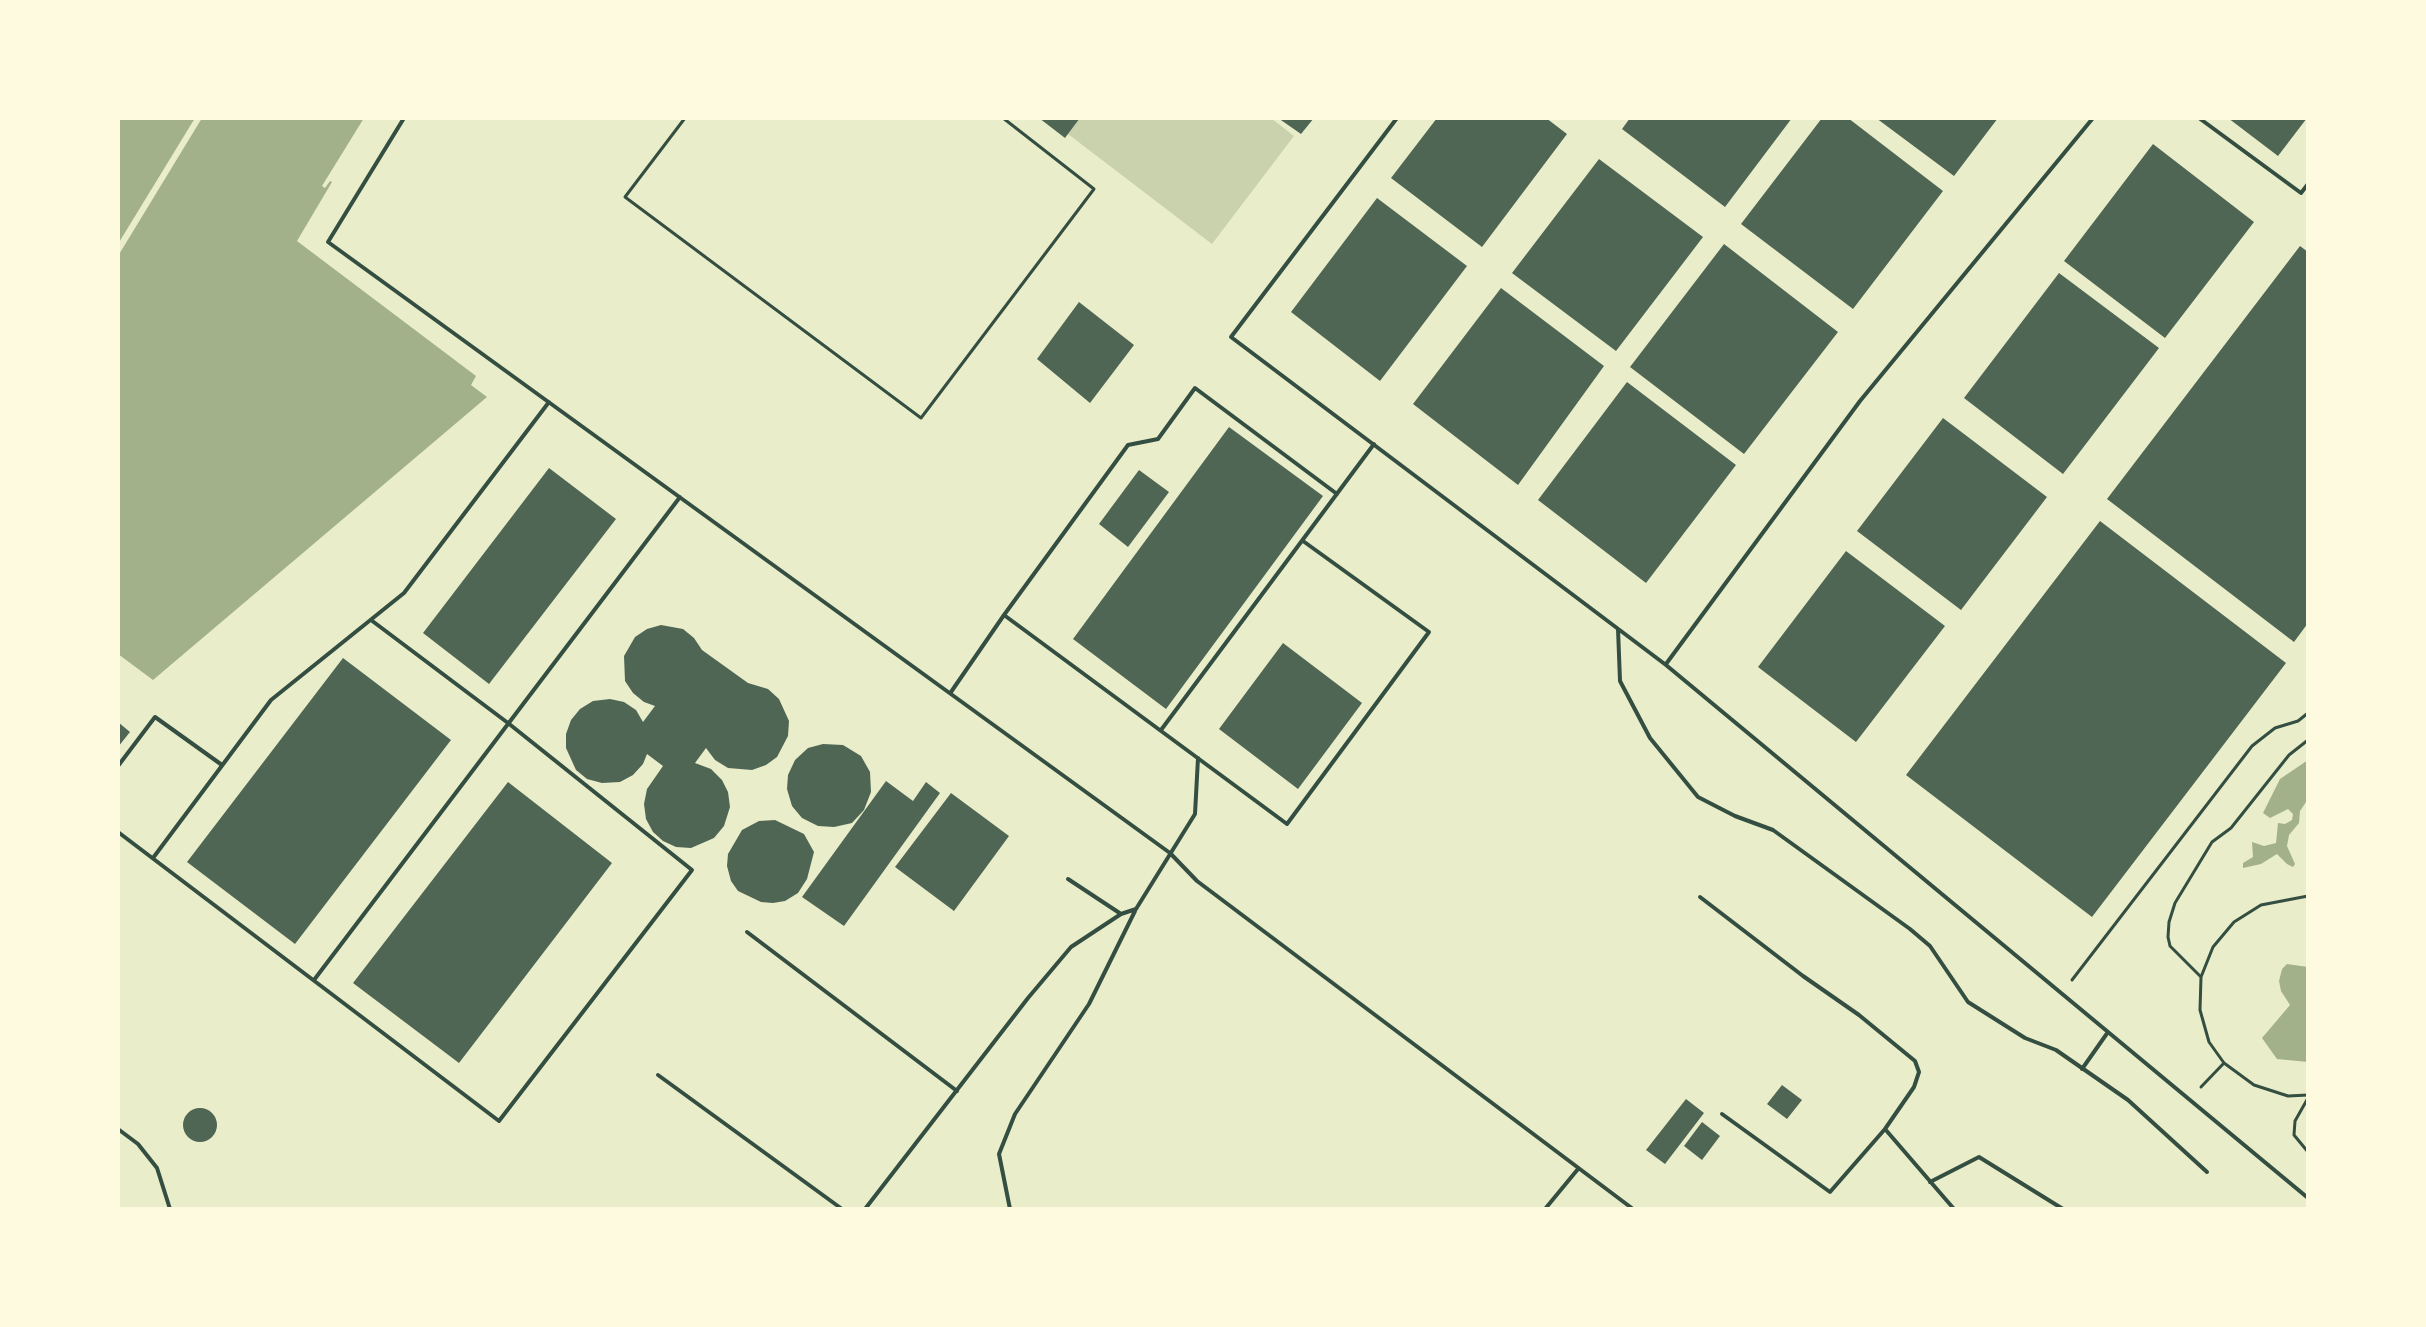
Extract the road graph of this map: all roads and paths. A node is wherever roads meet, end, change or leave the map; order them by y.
1 (404, 118) edge
2 (685, 118) edge
3 (1003, 118) edge
4 (1397, 118) edge
5 (2093, 118) edge
6 (2199, 118) edge
7 (2308, 184) edge
8 (2301, 193) junction
9 (2308, 198) edge
10 (549, 402) junction
11 (1374, 444) junction
12 (1337, 494) junction
13 (680, 497) junction
14 (1303, 541) junction
15 (1004, 615) junction
16 (371, 620) junction
17 (1618, 629) junction
18 (1666, 665) junction
19 (951, 692) junction
20 (2308, 713) edge
21 (508, 723) junction
22 (1161, 730) junction
23 (2308, 740) edge
24 (1198, 758) junction
25 (222, 765) junction
26 (118, 766) edge
27 (118, 832) edge
28 (1170, 853) junction
29 (153, 858) junction
30 (1068, 879) dead end
31 (2308, 896) edge
32 (1700, 897) dead end
33 (1136, 909) junction
34 (1121, 914) junction
35 (747, 932) dead end
36 (2201, 977) junction
37 (314, 980) junction
38 (2072, 980) dead end
39 (2108, 1032) junction
40 (2224, 1063) junction
41 (2082, 1069) junction
42 (658, 1075) dead end
43 (2201, 1087) dead end
44 (957, 1091) junction
45 (2308, 1096) edge
46 (1722, 1114) dead end
47 (118, 1129) edge
48 (1885, 1129) junction
49 (2308, 1152) edge
50 (1578, 1169) junction
51 (2207, 1172) dead end
52 (1930, 1182) junction
53 (2308, 1198) edge
54 (170, 1209) edge
55 (842, 1209) edge
56 (865, 1209) edge
57 (1010, 1209) edge
58 (1545, 1209) edge
59 (1633, 1209) edge
60 (1954, 1209) edge
61 (2063, 1209) edge

1 - 10 lane
2 - 3 path
4 - 11 lane
5 - 18 lane
6 - 8 lane
7 - 8 lane
8 - 9 lane
10 - 13 lane
10 - 16 lane
11 - 12 lane
11 - 17 lane
12 - 14 lane
12 - 15 lane
13 - 19 lane
13 - 21 lane
14 - 22 lane
14 - 24 lane
15 - 19 lane
15 - 22 lane
16 - 21 lane
16 - 25 lane
17 - 18 lane
17 - 41 lane
18 - 39 lane
19 - 28 lane
20 - 38 path
21 - 37 lane
21 - 37 lane
22 - 24 lane
23 - 36 path
24 - 28 lane
25 - 26 lane
25 - 29 lane
27 - 29 lane
28 - 33 lane
28 - 50 lane
29 - 37 lane
30 - 34 lane
31 - 36 path
32 - 48 lane
33 - 34 lane
33 - 57 lane
34 - 44 lane
35 - 44 lane
36 - 40 path
39 - 41 lane
39 - 53 lane
40 - 43 path
40 - 45 path
41 - 51 lane
42 - 55 lane
44 - 56 lane
45 - 49 path
46 - 48 lane
47 - 54 lane
48 - 52 lane
50 - 58 lane
50 - 59 lane
52 - 60 lane
52 - 61 lane

